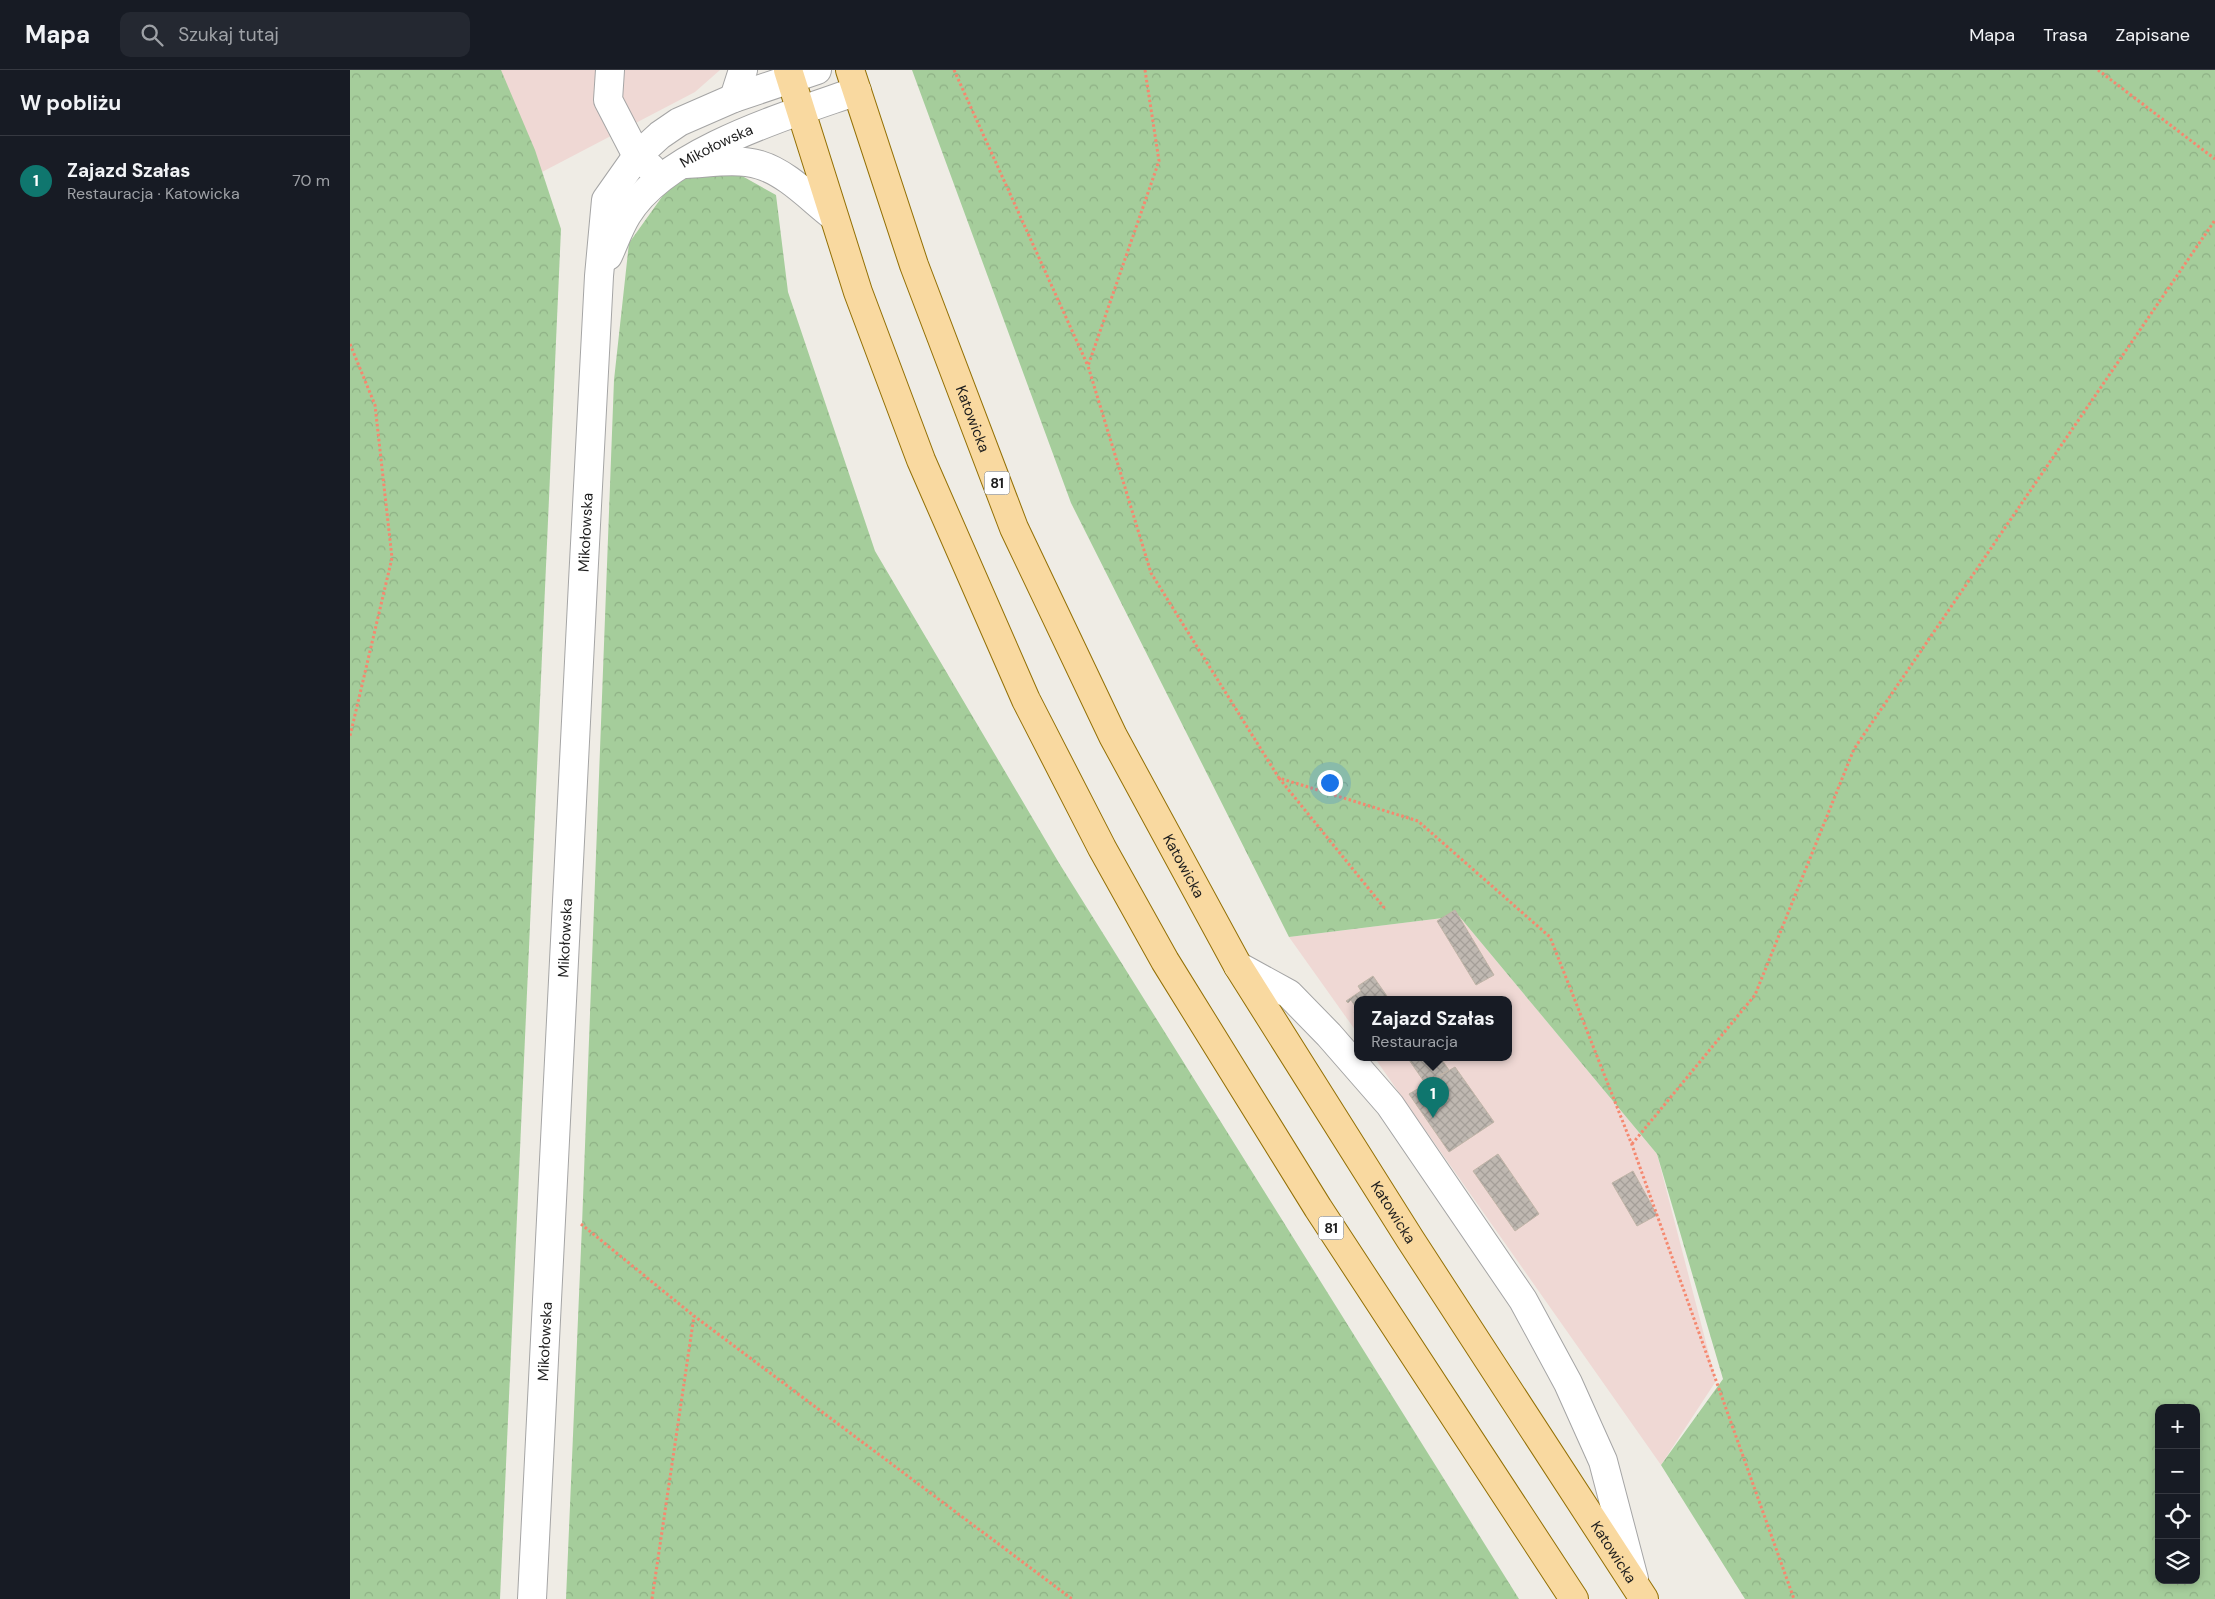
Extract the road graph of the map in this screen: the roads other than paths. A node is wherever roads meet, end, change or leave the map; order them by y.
1 (610, 70) edge
2 (743, 70) edge
3 (817, 70) edge
4 (789, 75) edge
5 (853, 80) edge
6 (734, 98) junction
7 (800, 111) junction
8 (637, 156) junction
9 (673, 171) junction
10 (833, 216) junction
11 (599, 276) junction
12 (1238, 966) junction
13 (1640, 1592) edge
14 (532, 1599) edge
15 (1574, 1599) edge

1 - 8 street
2 - 6 street
3 - 4 street, Mikołowska
4 - 6 street, Mikołowska
4 - 7 main road, 81
5 - 7 street, Mikołowska
5 - 12 main road, Katowicka / 81
6 - 8 street, Mikołowska
7 - 9 street, Mikołowska
7 - 10 main road, 81
8 - 9 street
8 - 11 street, Mikołowska
9 - 10 street
9 - 11 street, Mikołowska
10 - 15 main road, 81
11 - 14 street, Mikołowska
12 - 13 main road, Katowicka / 81
12 - 13 street

